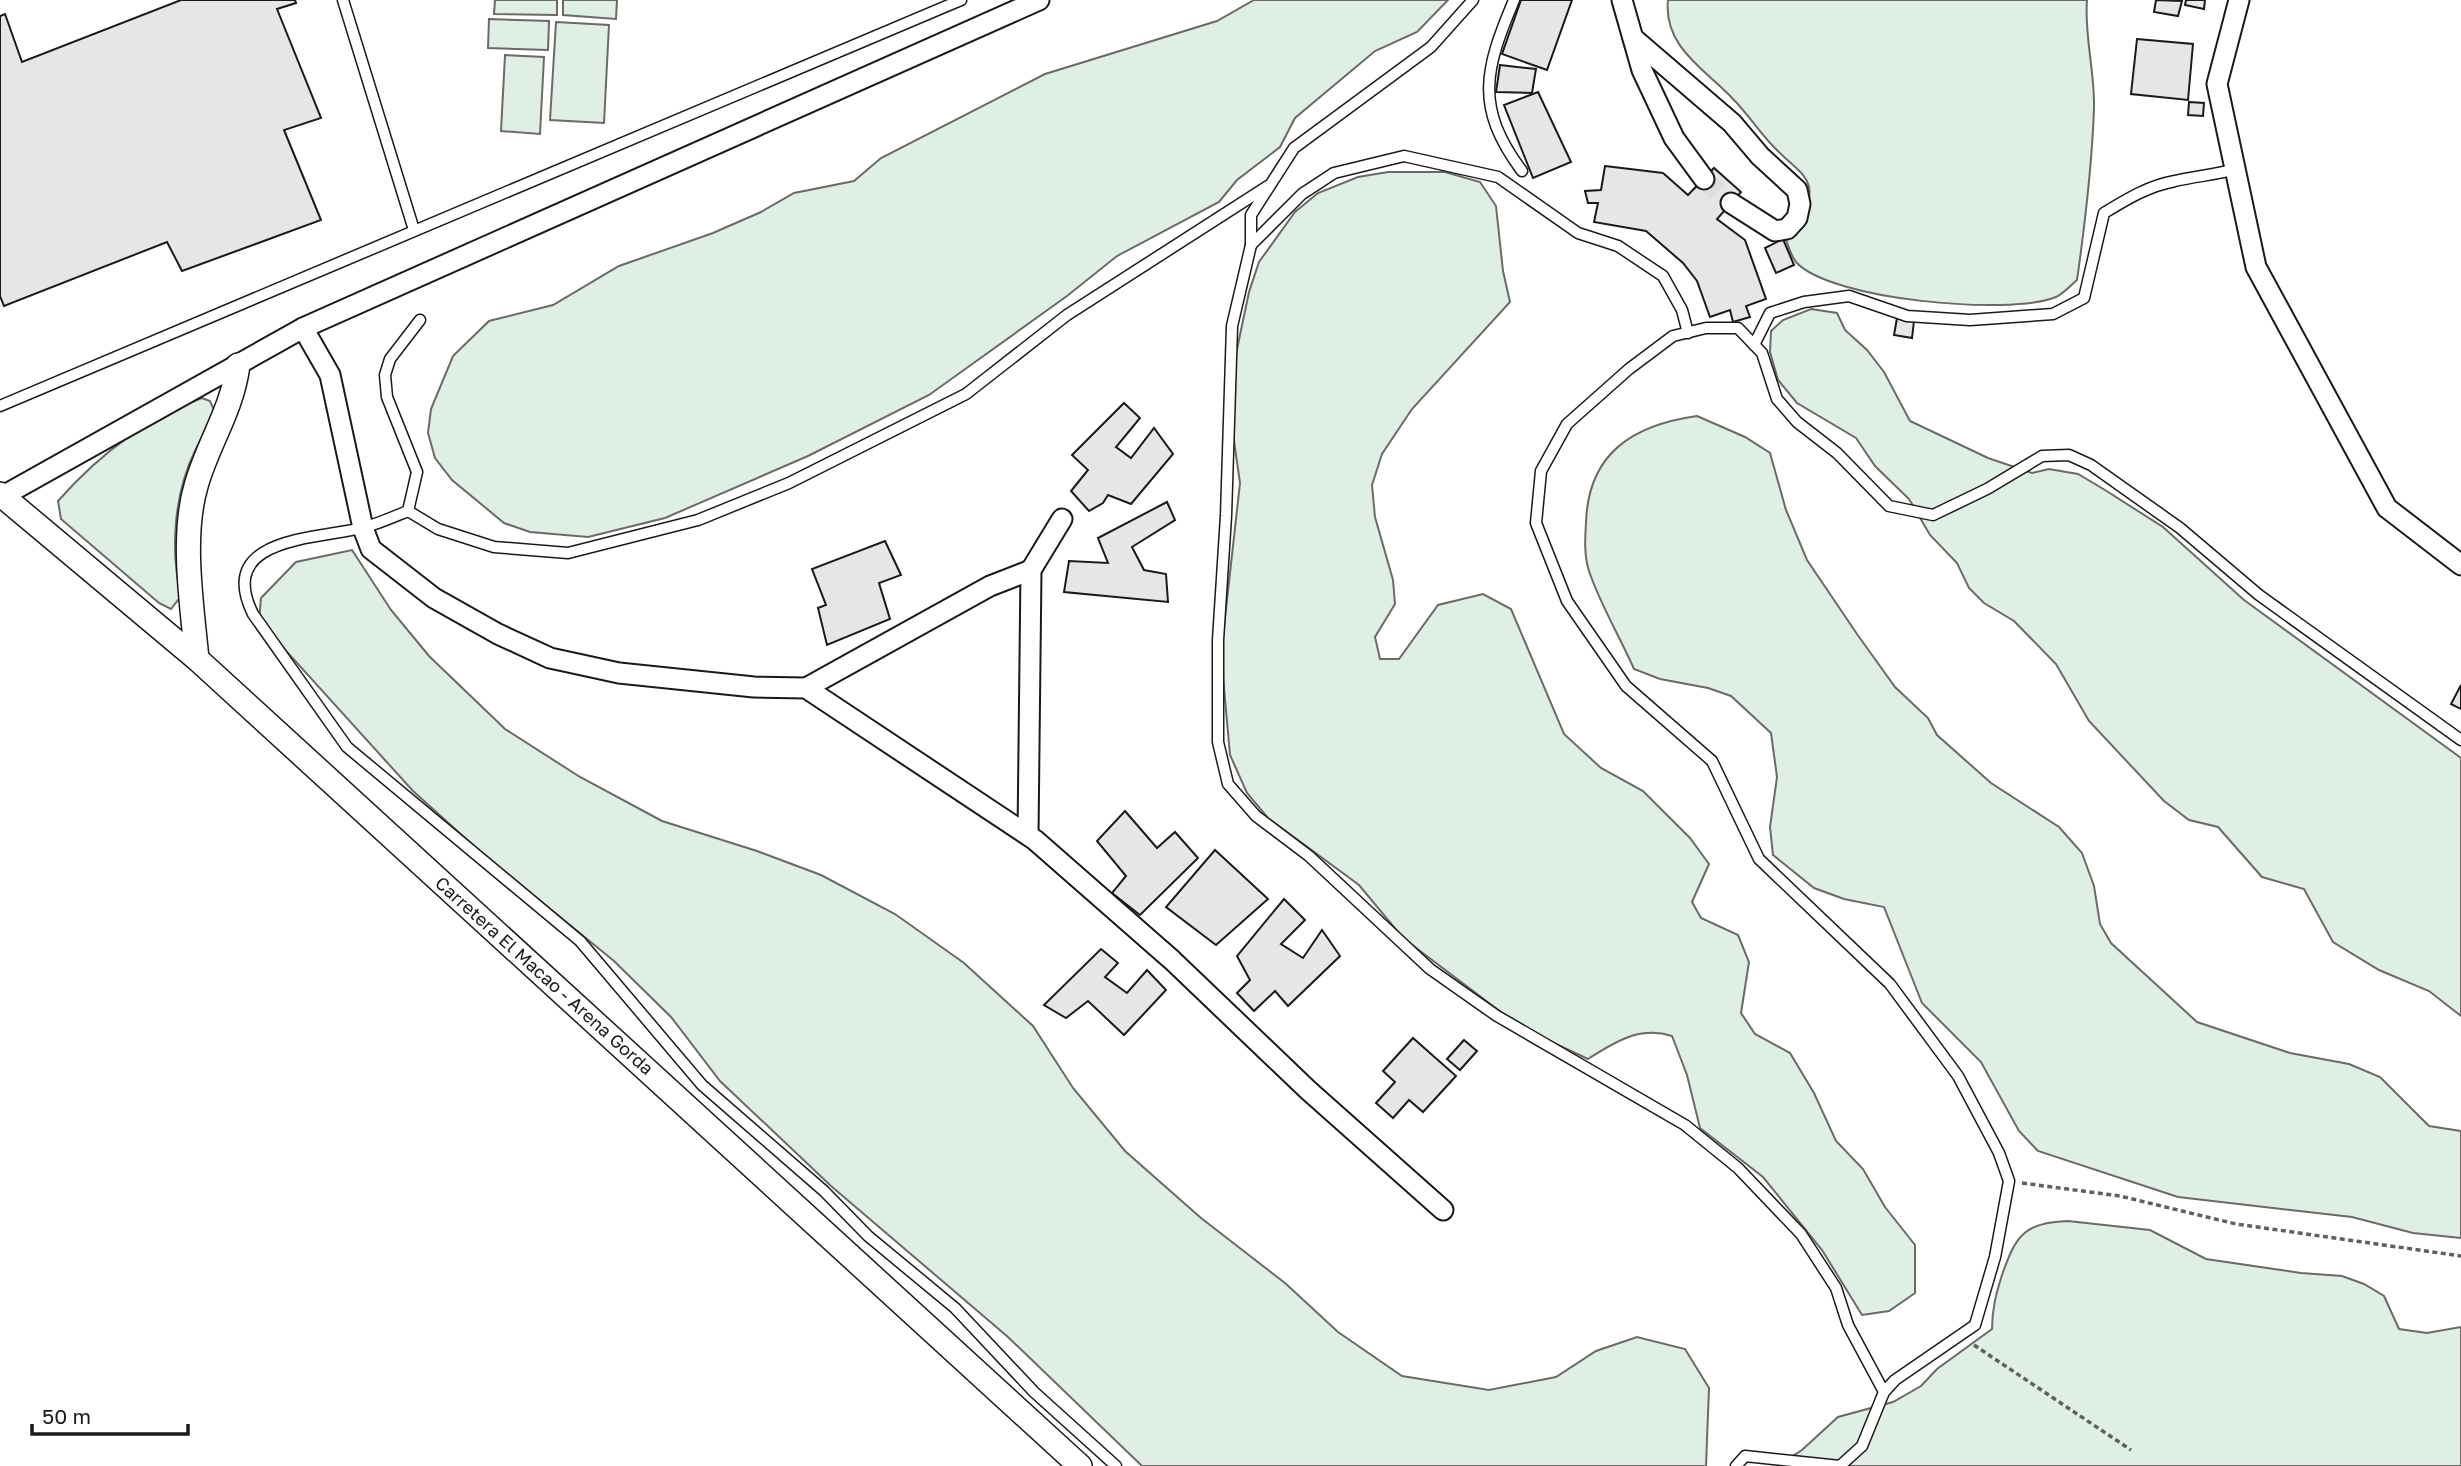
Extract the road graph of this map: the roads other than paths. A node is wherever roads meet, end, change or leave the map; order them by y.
1 (342, 0) edge
2 (961, 0) edge
3 (1039, 0) edge
4 (1473, 0) edge
5 (1514, 0) edge
6 (1622, 0) edge
7 (2239, 0) edge
8 (1633, 38) junction
9 (2236, 169) junction
10 (1522, 171) dead end
11 (1704, 179) tunnel mouth
12 (1271, 184) junction
13 (1731, 203) tunnel mouth
14 (414, 230) junction
15 (1251, 245) junction
16 (420, 320) dead end
17 (303, 328) junction
18 (1688, 333) junction
19 (1754, 345) junction
20 (239, 365) junction
21 (0, 405) edge
22 (2, 495) edge
23 (408, 511) junction
24 (1062, 519) dead end
25 (363, 528) junction
26 (2461, 565) edge
27 (1031, 570) junction
28 (197, 659) junction
29 (806, 688) junction
30 (2461, 740) edge
31 (1028, 835) junction
32 (1443, 1210) dead end
33 (1884, 1392) junction
34 (1080, 1466) edge
35 (1116, 1466) edge
36 (1736, 1466) edge

1 - 14 lane
2 - 14 lane
3 - 17 street
4 - 12 lane
5 - 10 lane
6 - 8 street
7 - 9 street
8 - 11 street
8 - 13 street
9 - 19 lane
9 - 26 street
12 - 15 lane
12 - 23 lane
14 - 21 lane
15 - 18 lane
15 - 33 lane
16 - 23 lane
17 - 20 street
17 - 25 street
18 - 19 lane
18 - 33 lane
19 - 30 lane
20 - 22 street
20 - 28 street
22 - 28 street, Carretera El Macao - Arena Gorda
23 - 25 lane
24 - 27 street
25 - 29 street
25 - 35 lane
27 - 29 street
27 - 31 street
28 - 34 street, Carretera El Macao - Arena Gorda
29 - 31 street
31 - 32 street
33 - 36 lane

